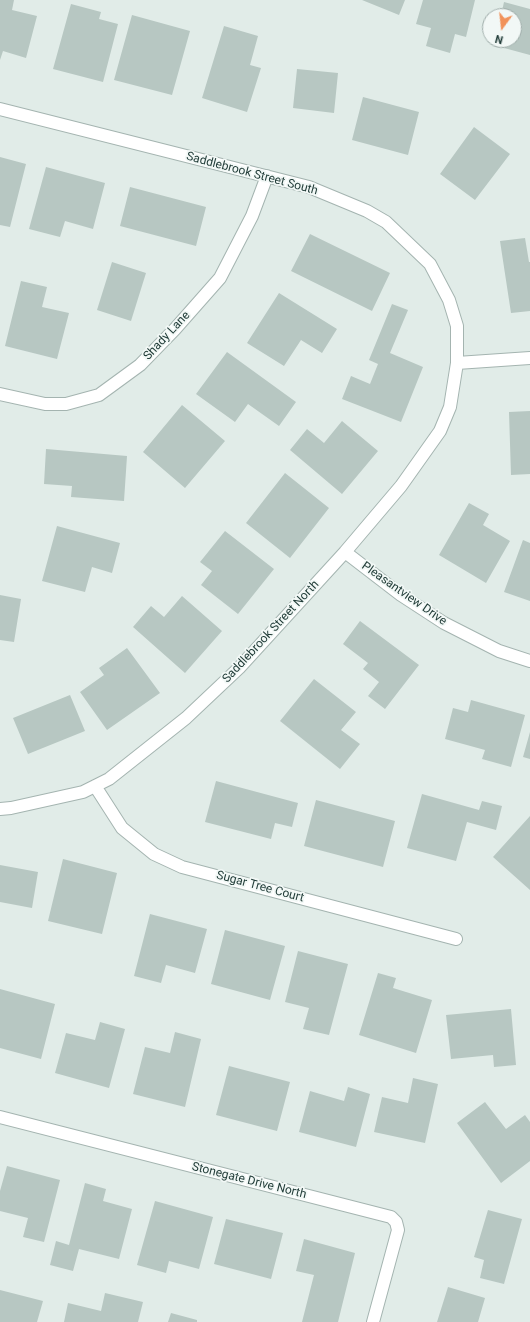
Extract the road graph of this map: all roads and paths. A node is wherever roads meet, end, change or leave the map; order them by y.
1 (0, 109) edge
2 (266, 176) junction
3 (530, 358) edge
4 (457, 363) junction
5 (0, 394) edge
6 (345, 552) junction
7 (530, 661) edge
8 (95, 786) junction
9 (0, 808) edge
10 (456, 939) dead end
11 (0, 1117) edge
12 (373, 1322) edge

1 - 2 street, Saddlebrook Street South
2 - 4 street, Saddlebrook Street South
2 - 5 street, Shady Lane
3 - 4 street
4 - 6 street, Saddlebrook Street North
6 - 7 street, Pleasantview Drive
6 - 8 street, Saddlebrook Street North
8 - 9 street, Saddlebrook Street North
8 - 10 street, Sugar Tree Court
11 - 12 street, Stonegate Drive North

